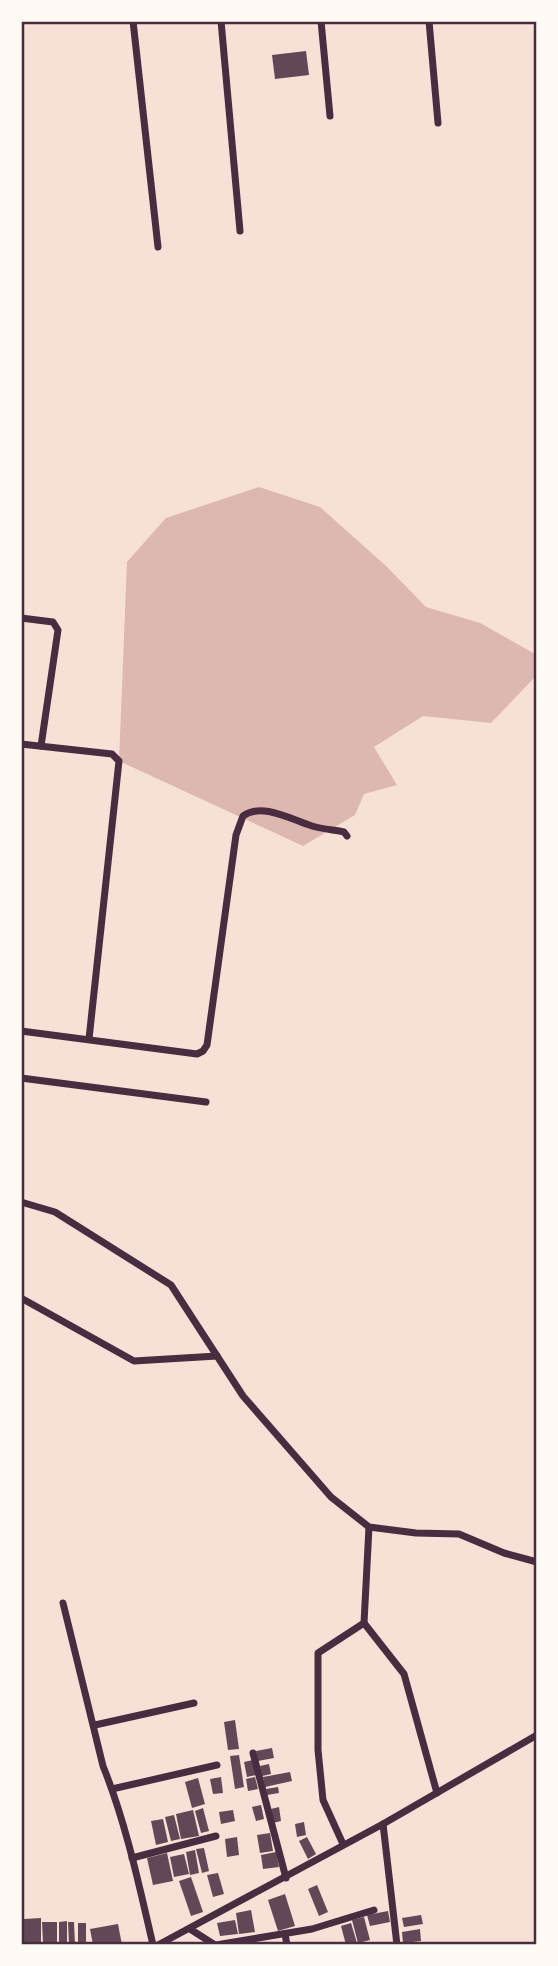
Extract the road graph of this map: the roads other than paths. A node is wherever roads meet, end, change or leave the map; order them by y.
1 (133, 21) edge
2 (221, 21) edge
3 (321, 21) edge
4 (429, 21) edge
5 (330, 117) dead end
6 (438, 123) dead end
7 (240, 231) dead end
8 (158, 247) dead end
9 (21, 618) edge
10 (21, 744) edge
11 (41, 746) junction
12 (348, 836) dead end
13 (21, 1031) edge
14 (89, 1039) junction
15 (21, 1078) edge
16 (206, 1102) dead end
17 (21, 1202) edge
18 (21, 1298) edge
19 (217, 1356) junction
20 (369, 1527) junction
21 (537, 1562) edge
22 (63, 1602) dead end
23 (364, 1623) junction
24 (194, 1703) dead end
25 (94, 1726) junction
26 (537, 1735) edge
27 (253, 1754) dead end
28 (217, 1765) dead end
29 (113, 1789) junction
30 (437, 1793) junction
31 (383, 1824) junction
32 (216, 1836) dead end
33 (343, 1844) junction
34 (132, 1858) junction
35 (286, 1878) junction
36 (374, 1910) dead end
37 (190, 1929) junction
38 (285, 1934) junction
39 (155, 1945) edge
40 (216, 1945) edge
41 (287, 1945) edge
42 (397, 1945) edge

1 - 8 street
2 - 7 street
3 - 5 street
4 - 6 street
9 - 11 street
10 - 11 street
11 - 14 street
12 - 14 street
13 - 14 street
15 - 16 street
17 - 19 street
18 - 19 street
19 - 20 street
20 - 21 street
20 - 23 street
22 - 25 street
23 - 30 street
23 - 33 street
24 - 25 street
25 - 29 street
26 - 30 street
27 - 35 street
28 - 29 street
29 - 34 street
30 - 31 street
31 - 33 street
31 - 42 street
32 - 34 street
33 - 35 street
34 - 39 street
35 - 37 street
36 - 38 street
37 - 39 street
37 - 40 street
38 - 40 street
38 - 41 street

